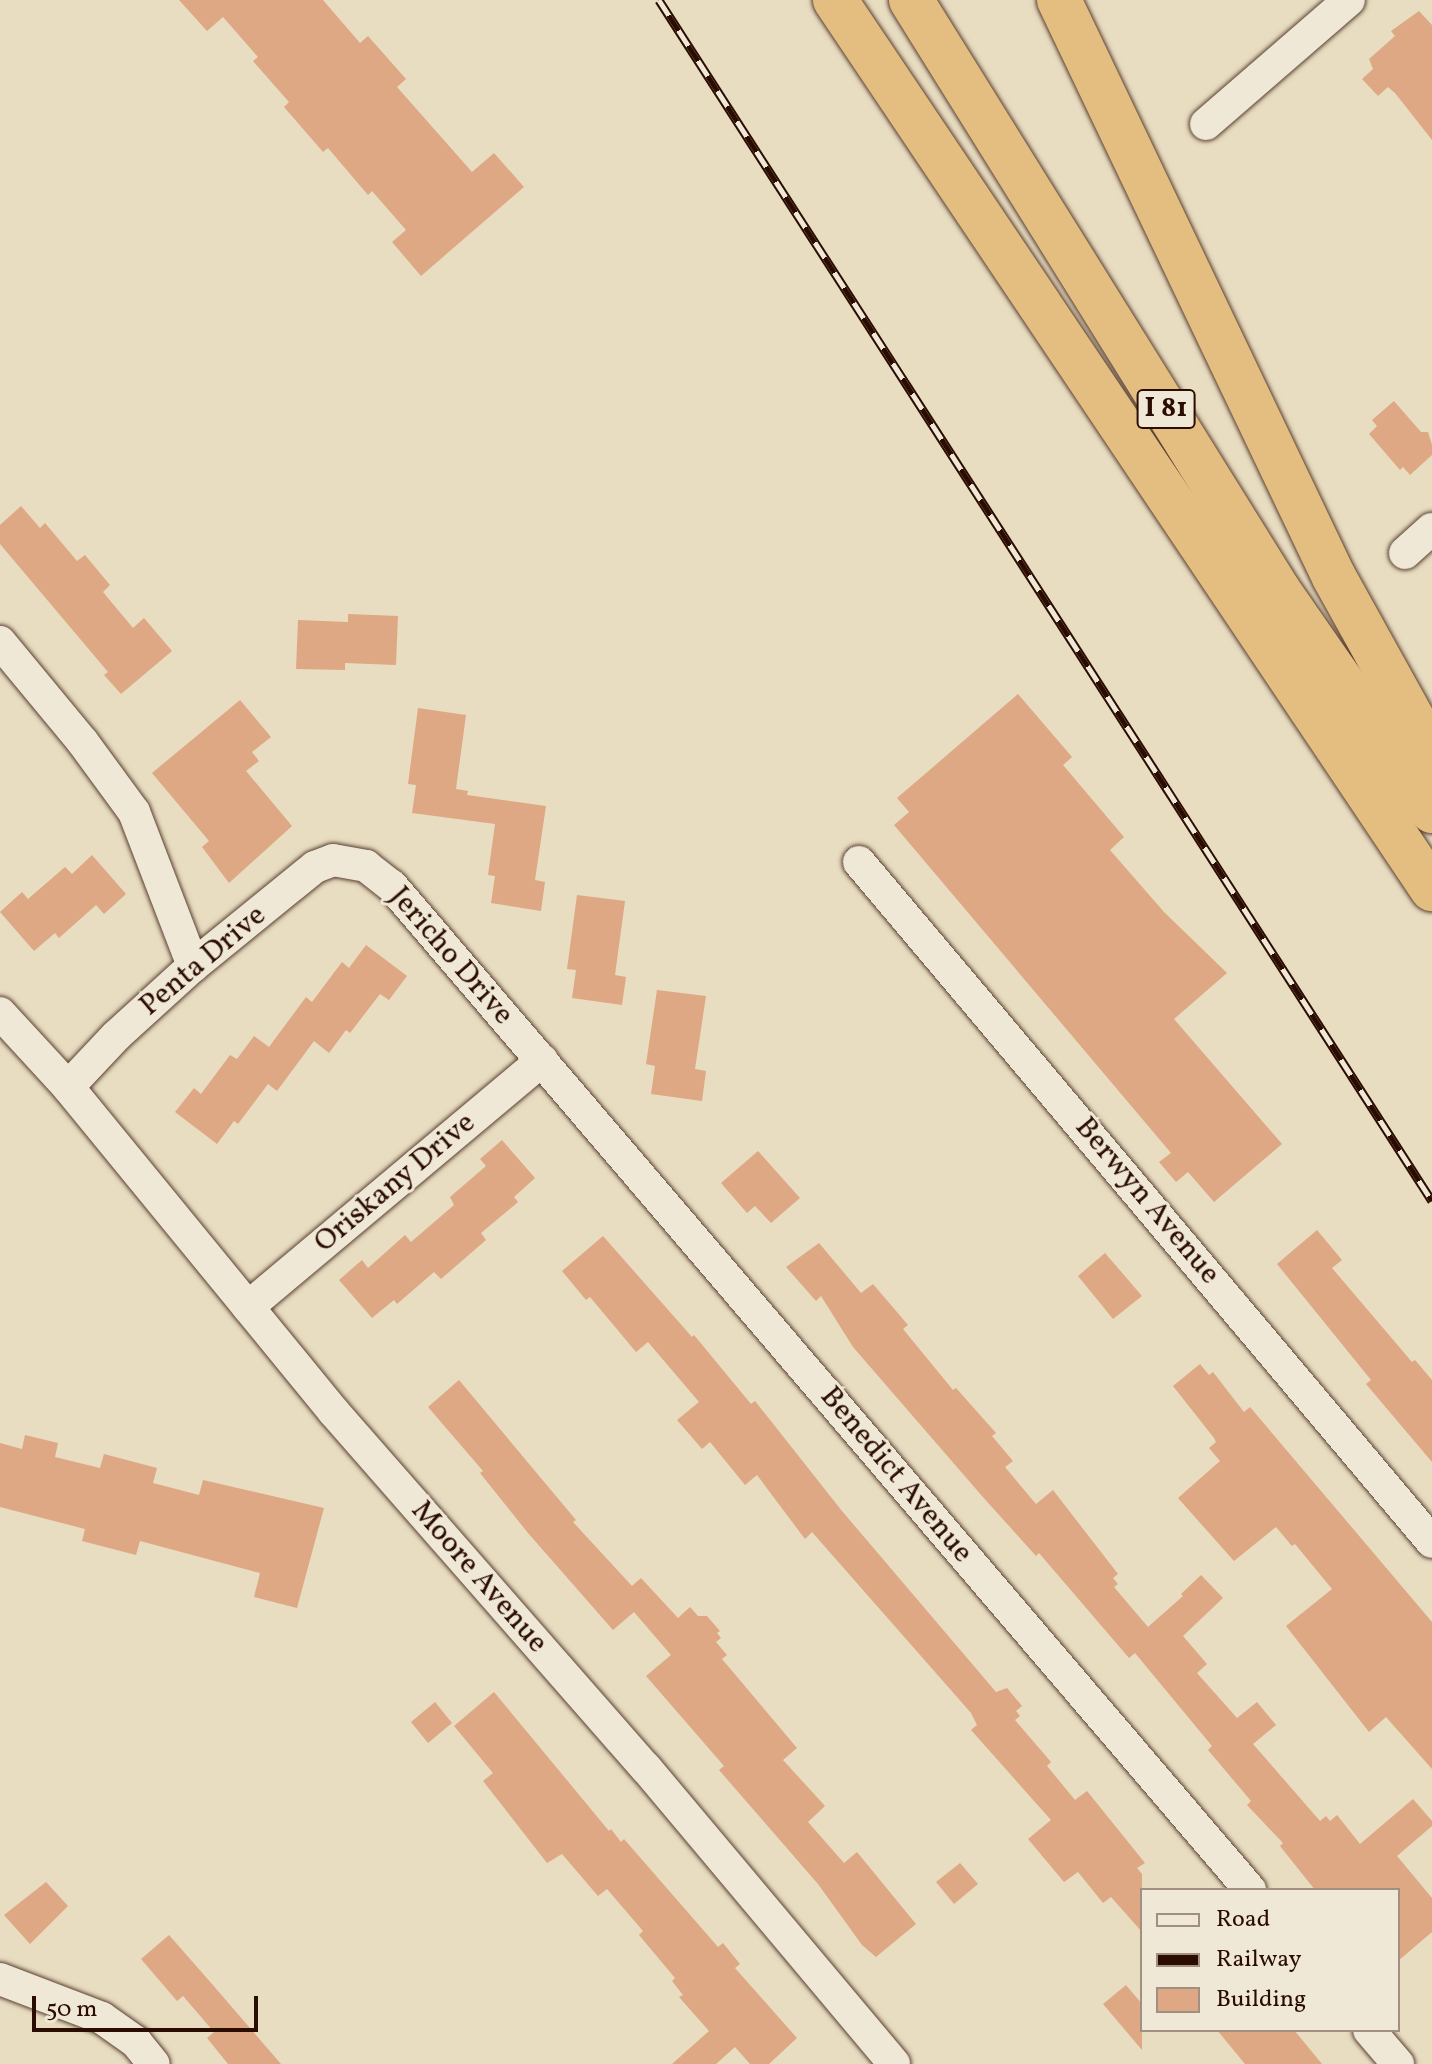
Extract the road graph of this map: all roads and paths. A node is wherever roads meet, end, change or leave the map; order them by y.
1 (835, 0) edge
2 (911, 0) edge
3 (1059, 0) edge
4 (1349, 0) edge
5 (1206, 124) dead end
6 (1432, 529) edge
7 (1405, 553) dead end
8 (0, 642) edge
9 (1432, 754) edge
10 (1432, 811) edge
11 (352, 862) joint
12 (859, 862) dead end
13 (1432, 889) edge
14 (193, 966) junction
15 (0, 1013) edge
16 (542, 1060) junction
17 (68, 1087) junction
18 (248, 1307) junction
19 (1432, 1542) edge
20 (1248, 1888) edge
21 (0, 1979) edge
22 (1371, 2032) edge
23 (154, 2064) edge
24 (894, 2064) edge
25 (1398, 2064) edge

1 - 13 highway, I 81
2 - 10 highway, I 81
3 - 9 highway
4 - 5 street
6 - 7 street
8 - 14 street
11 - 14 street, Penta Drive
11 - 16 street, Jericho Drive
12 - 19 street, Berwyn Avenue
14 - 17 street, Penta Drive
15 - 17 street, Moore Avenue
16 - 18 street, Oriskany Drive
16 - 20 street, Benedict Avenue
17 - 18 street, Moore Avenue
18 - 24 street, Moore Avenue
21 - 23 street
22 - 25 street

